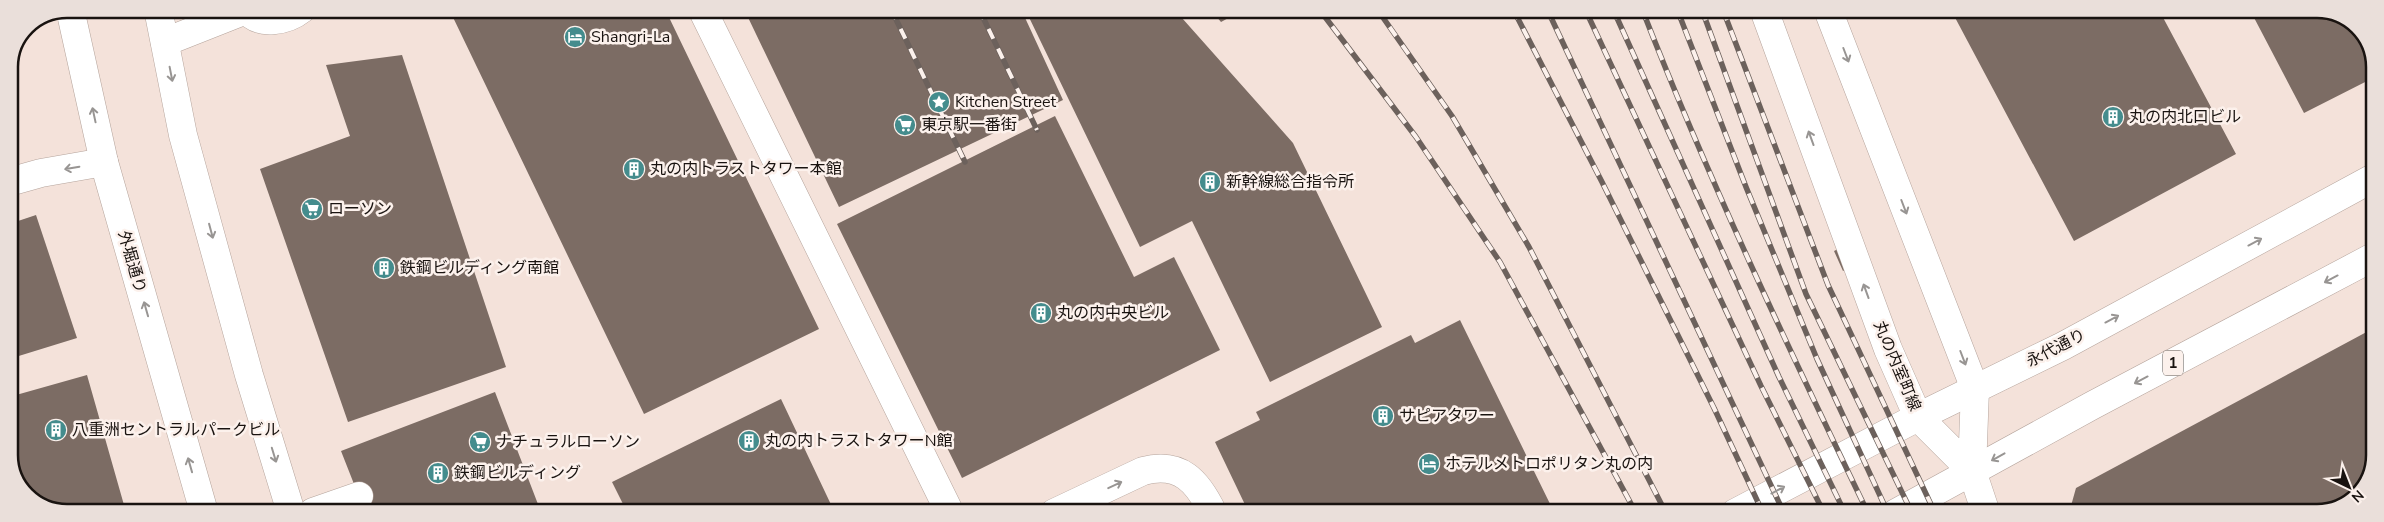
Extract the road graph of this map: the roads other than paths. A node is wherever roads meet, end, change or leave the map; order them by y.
1 (72, 18) edge
2 (160, 18) edge
3 (226, 18) edge
4 (259, 18) edge
5 (284, 18) edge
6 (706, 18) edge
7 (1767, 18) edge
8 (1831, 18) edge
9 (165, 42) junction
10 (104, 162) junction
11 (18, 179) edge
12 (2366, 182) edge
13 (2366, 260) edge
14 (1975, 389) junction
15 (1918, 417) junction
16 (1972, 471) junction
17 (359, 496) dead end
18 (202, 504) edge
19 (289, 504) edge
20 (336, 504) edge
21 (946, 504) edge
22 (1074, 504) edge
23 (1209, 504) edge
24 (1752, 504) edge
25 (1912, 504) edge
26 (1983, 504) edge

10 -> 1 main road, 外堀通り
2 - 9 main road
3 - 9 main road
4 - 5 main road
6 - 21 main road
15 -> 7 main road, 丸の内室町線
8 -> 14 main road
9 -> 19 main road
10 -> 11 main road
18 -> 10 main road, 外堀通り
14 -> 12 main road, 永代通り
13 -> 16 main road, 1
14 - 15 main road, 永代通り
14 - 16 main road
15 - 16 main road, 丸の内室町線
24 -> 15 main road, 永代通り
16 - 25 main road, 1
16 - 26 main road
17 - 20 main road
22 -> 23 main road

